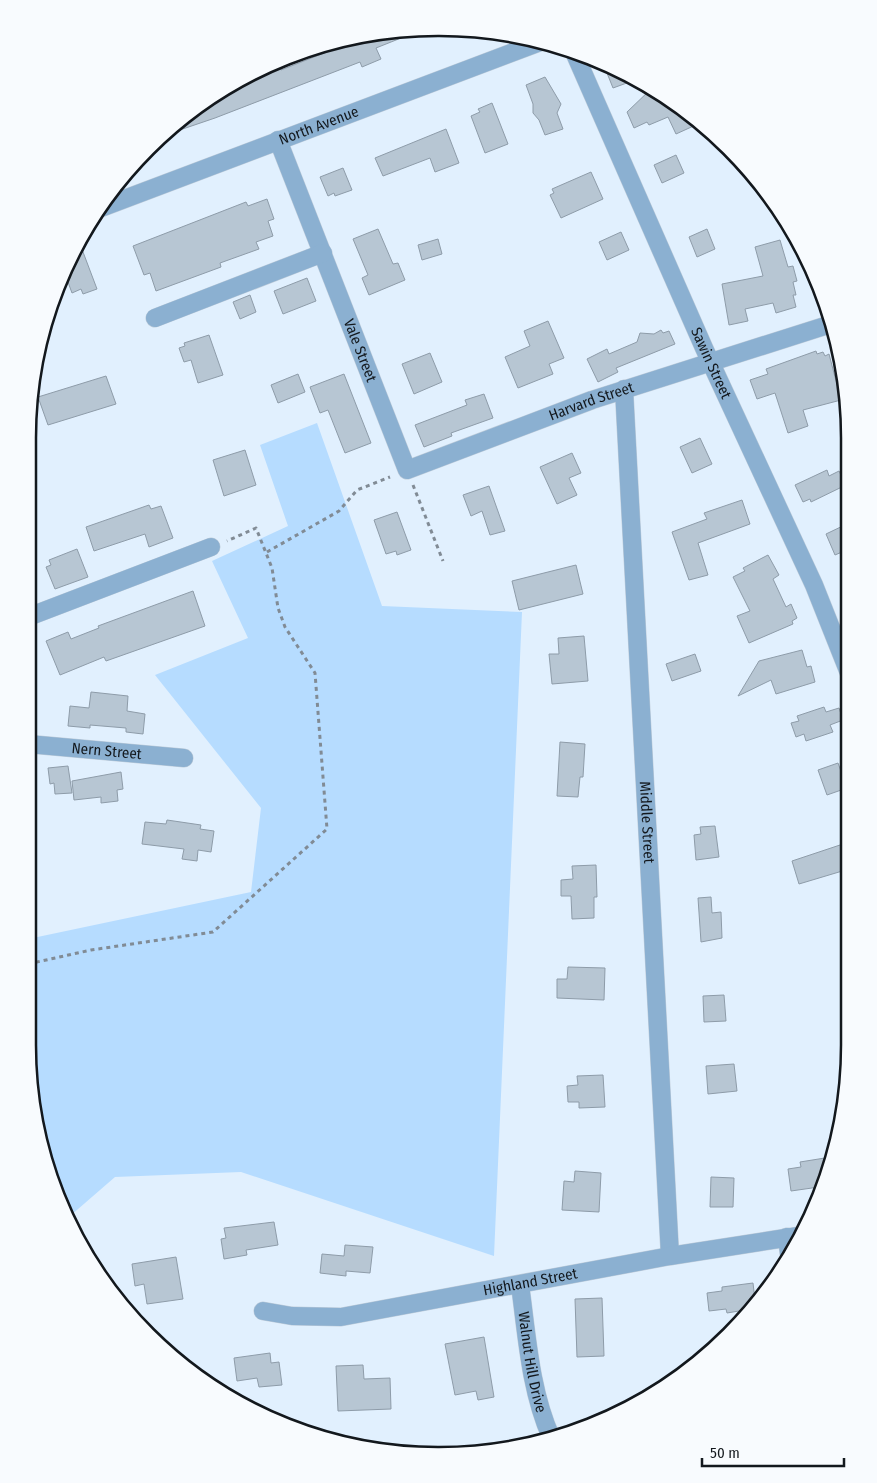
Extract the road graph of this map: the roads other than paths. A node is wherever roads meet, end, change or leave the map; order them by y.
1 (528, 47) edge
2 (578, 62) edge
3 (278, 140) junction
4 (112, 204) edge
5 (322, 253) junction
6 (155, 318) dead end
7 (824, 326) edge
8 (710, 361) junction
9 (624, 390) junction
10 (407, 470) joint
11 (211, 548) road end
12 (36, 614) edge
13 (841, 653) edge
14 (36, 745) edge
15 (184, 758) dead end
16 (789, 1242) edge
17 (670, 1256) junction
18 (520, 1285) junction
19 (263, 1311) dead end
20 (549, 1431) edge

1 - 3 street, North Avenue
2 - 8 street, Sawin Street
3 - 4 street, North Avenue
3 - 5 street, Vale Street
5 - 6 street
5 - 10 street, Vale Street
7 - 8 street, Harvard Street
8 - 9 street, Harvard Street
8 - 13 street, Sawin Street
9 - 10 street, Harvard Street
9 - 17 street, Middle Street
11 - 12 street
14 - 15 street, Nern Street
16 - 17 street, Highland Street
17 - 18 street, Highland Street
18 - 19 street, Highland Street
18 - 20 street, Walnut Hill Drive

